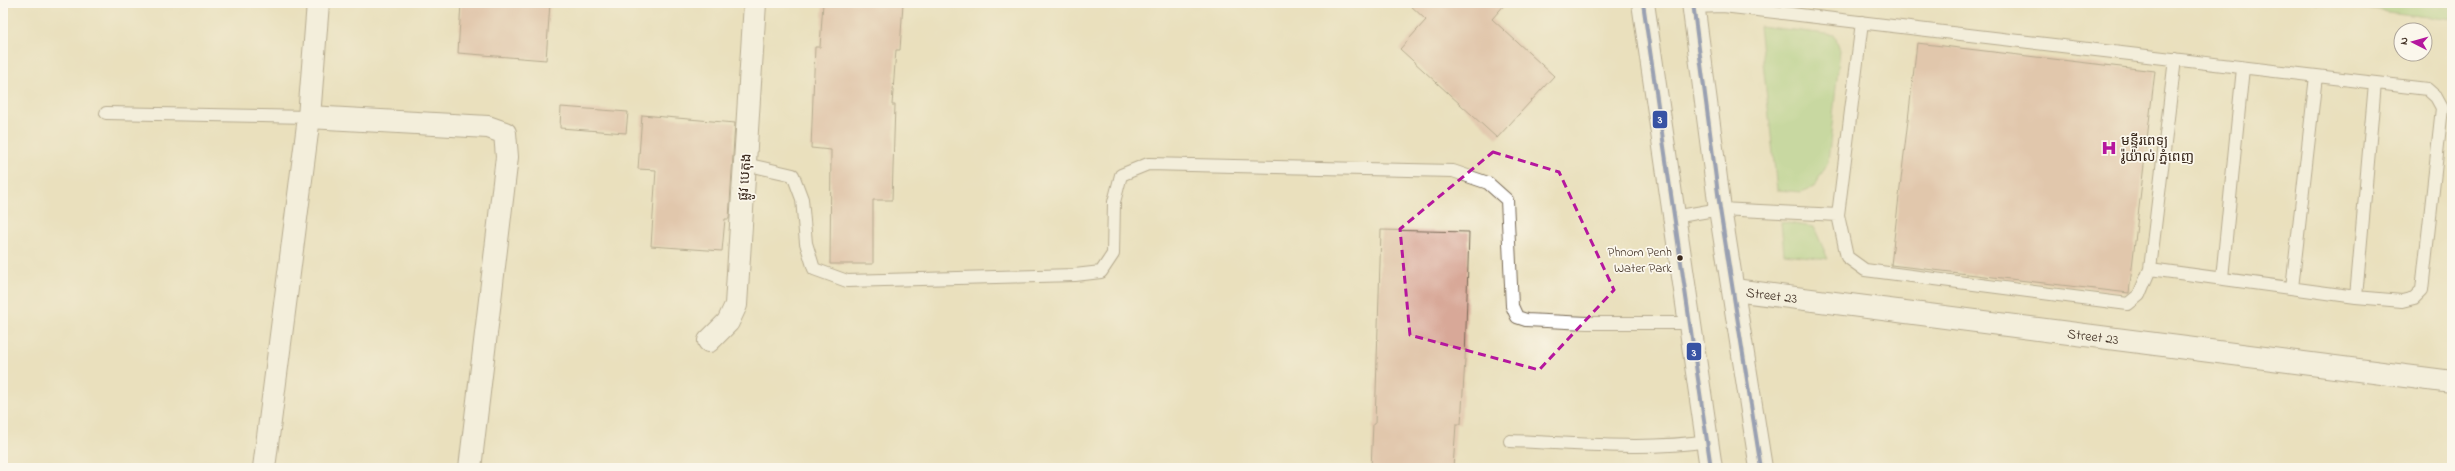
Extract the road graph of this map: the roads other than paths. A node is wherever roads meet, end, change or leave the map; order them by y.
1 (318, 3) edge
2 (755, 3) edge
3 (1642, 3) edge
4 (1693, 5) edge
5 (1862, 22) junction
6 (2175, 60) junction
7 (2243, 68) junction
8 (2316, 76) junction
9 (2375, 83) junction
10 (106, 113) dead end
11 (309, 117) junction
12 (745, 164) junction
13 (1720, 209) junction
14 (1838, 215) junction
15 (1674, 217) junction
16 (2150, 269) junction
17 (2222, 278) junction
18 (2292, 288) junction
19 (1734, 290) junction
20 (2356, 297) junction
21 (1689, 323) junction
22 (709, 340) dead end
23 (2452, 382) edge
24 (1510, 440) dead end
25 (1707, 441) junction
26 (264, 468) edge
27 (470, 468) edge
28 (1711, 468) edge
29 (1761, 468) edge

1 - 11 main road
2 - 12 main road, ផ្លូវ បេតុង
3 - 15 main road
4 - 5 lane
4 - 13 main road
5 - 6 lane
5 - 14 lane
6 - 7 lane
6 - 16 lane
7 - 8 lane
7 - 17 lane
8 - 9 lane
8 - 18 lane
9 - 20 lane
9 - 20 lane
10 - 11 lane
11 - 26 main road
11 - 27 main road
12 - 21 lane
12 - 22 main road, ផ្លូវ បេតុង
13 - 14 lane
13 - 15 lane
13 - 19 main road
14 - 16 lane
15 - 21 main road
16 - 17 lane
17 - 18 lane
18 - 20 lane
19 - 23 main road, Street 23
19 - 29 main road
21 - 25 main road
24 - 25 lane
25 - 28 main road

